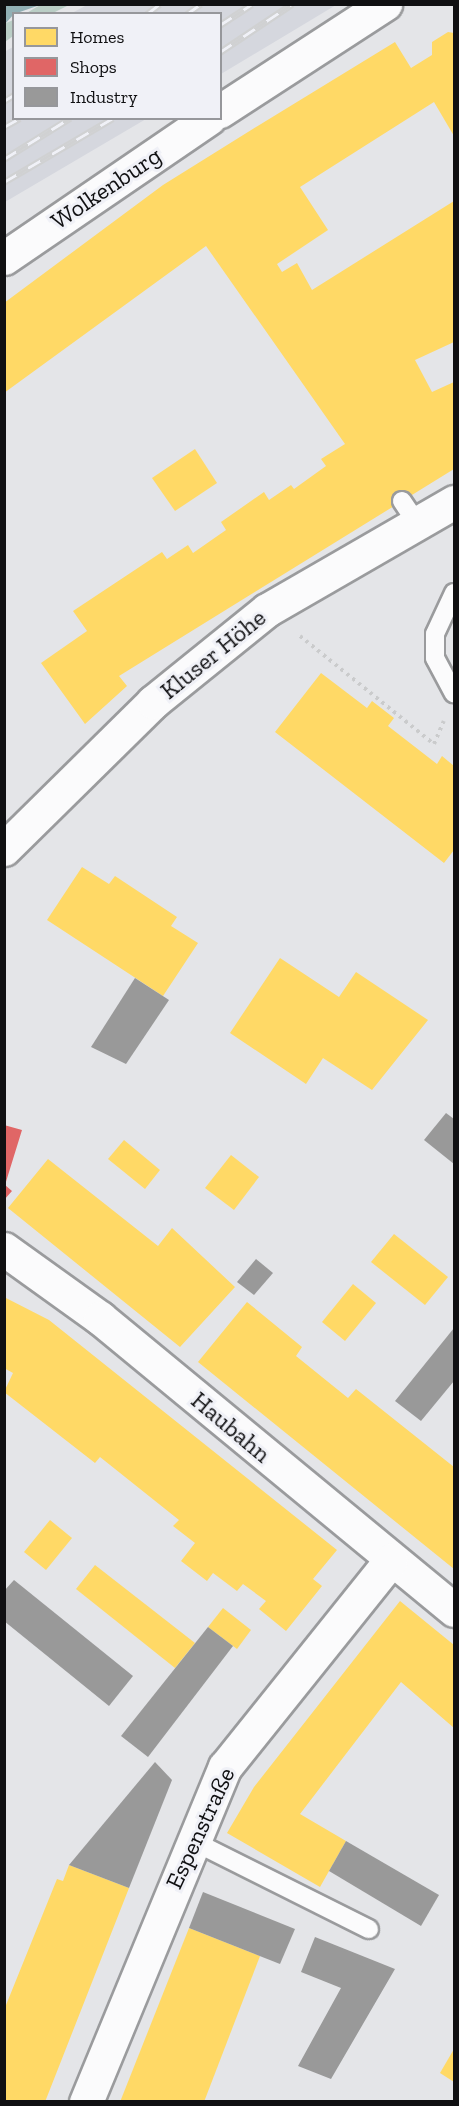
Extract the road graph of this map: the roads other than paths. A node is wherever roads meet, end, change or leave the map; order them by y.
1 (385, 4) edge
2 (222, 110) edge
3 (205, 120) edge
4 (4, 258) edge
5 (454, 502) edge
6 (454, 593) edge
7 (454, 693) edge
8 (4, 849) edge
9 (4, 1250) edge
10 (392, 1560) junction
11 (454, 1610) edge
12 (191, 1840) junction
13 (369, 1929) dead end
14 (86, 2102) edge

1 - 2 street
3 - 4 street, Wolkenburg
5 - 8 street, Kluser Höhe
6 - 7 lane
9 - 10 street, Haubahn
10 - 11 street, Haubahn
10 - 12 street, Espenstraße
12 - 13 lane
12 - 14 street, Espenstraße

